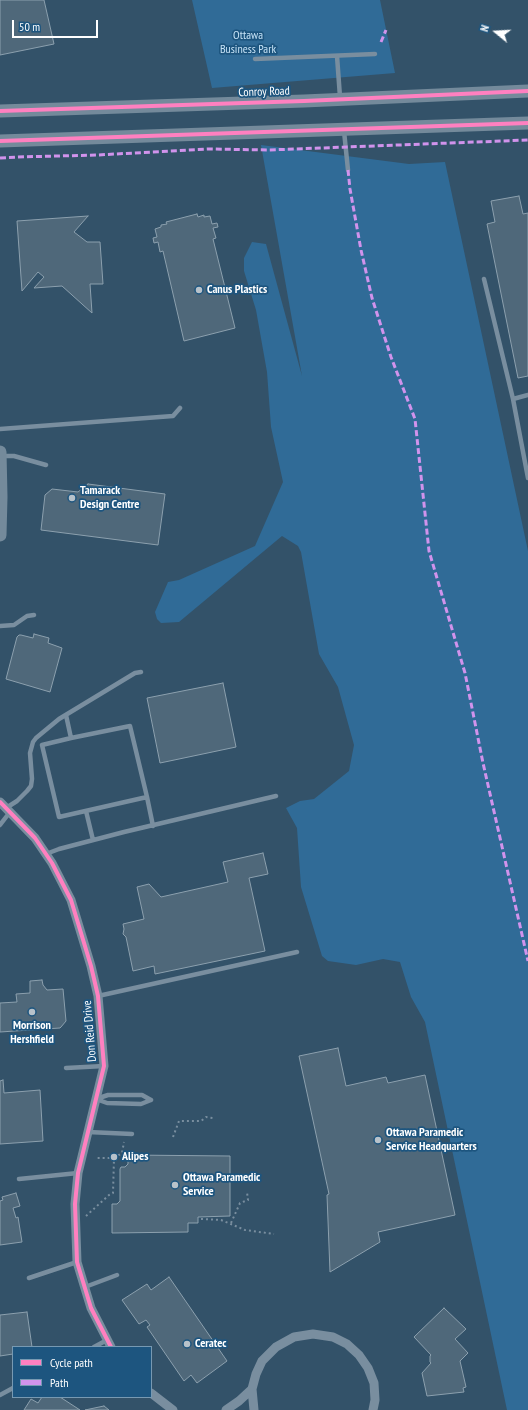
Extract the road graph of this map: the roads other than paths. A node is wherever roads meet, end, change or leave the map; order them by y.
1 (375, 54) dead end
2 (337, 56) junction
3 (255, 59) dead end
4 (528, 91) edge
5 (341, 99) junction
6 (0, 111) edge
7 (528, 123) edge
8 (344, 129) junction
9 (0, 142) edge
10 (348, 170) dead end
11 (484, 279) dead end
12 (528, 395) edge
13 (513, 399) junction
14 (180, 408) dead end
15 (0, 429) edge
16 (0, 452) edge
17 (0, 456) edge
18 (46, 465) dead end
19 (528, 478) edge
20 (0, 535) edge
21 (34, 615) dead end
22 (0, 626) edge
23 (141, 672) dead end
24 (66, 715) junction
25 (71, 738) junction
26 (276, 796) dead end
27 (147, 797) junction
28 (5, 807) edge
29 (86, 811) junction
30 (0, 825) edge
31 (153, 826) junction
32 (93, 840) junction
33 (46, 854) junction
34 (298, 952) dead end
35 (98, 996) junction
36 (104, 1066) junction
37 (66, 1068) dead end
38 (95, 1099) junction
39 (88, 1132) junction
40 (132, 1134) dead end
41 (78, 1173) junction
42 (19, 1179) dead end
43 (77, 1262) junction
44 (118, 1275) dead end
45 (29, 1278) dead end
46 (85, 1286) junction
47 (109, 1343) edge
48 (98, 1346) edge
49 (12, 1388) edge
50 (252, 1389) junction
51 (0, 1394) edge
52 (152, 1394) edge
53 (173, 1410) edge
54 (226, 1410) edge
55 (254, 1410) edge
56 (372, 1410) edge

1 - 2 lane
2 - 3 lane
2 - 5 lane
4 - 5 main road, Conroy Road
5 - 6 main road, Conroy Road
7 - 8 main road
8 - 9 main road
8 - 10 lane
11 - 13 lane
12 - 13 lane
13 - 19 lane
14 - 15 lane
16 - 17 main road
17 - 18 lane
17 - 20 main road
21 - 22 lane
23 - 24 lane
24 - 25 lane
24 - 28 lane
25 - 27 lane
25 - 29 lane
26 - 31 lane
27 - 29 lane
27 - 31 lane
28 - 30 lane
28 - 33 street, Don Reid Drive
29 - 32 lane
31 - 32 lane
32 - 33 lane
33 - 35 street, Don Reid Drive
34 - 35 lane
35 - 36 street, Don Reid Drive
36 - 37 lane
36 - 38 street, Don Reid Drive
38 - 38 lane
38 - 39 street, Don Reid Drive
39 - 40 lane
39 - 41 street, Don Reid Drive
41 - 42 lane
41 - 43 street, Don Reid Drive
43 - 45 lane
43 - 46 street, Don Reid Drive
44 - 46 lane
46 - 47 street, Don Reid Drive
47 - 48 lane
49 - 51 lane
50 - 54 street
50 - 55 street
50 - 56 street
52 - 53 street

